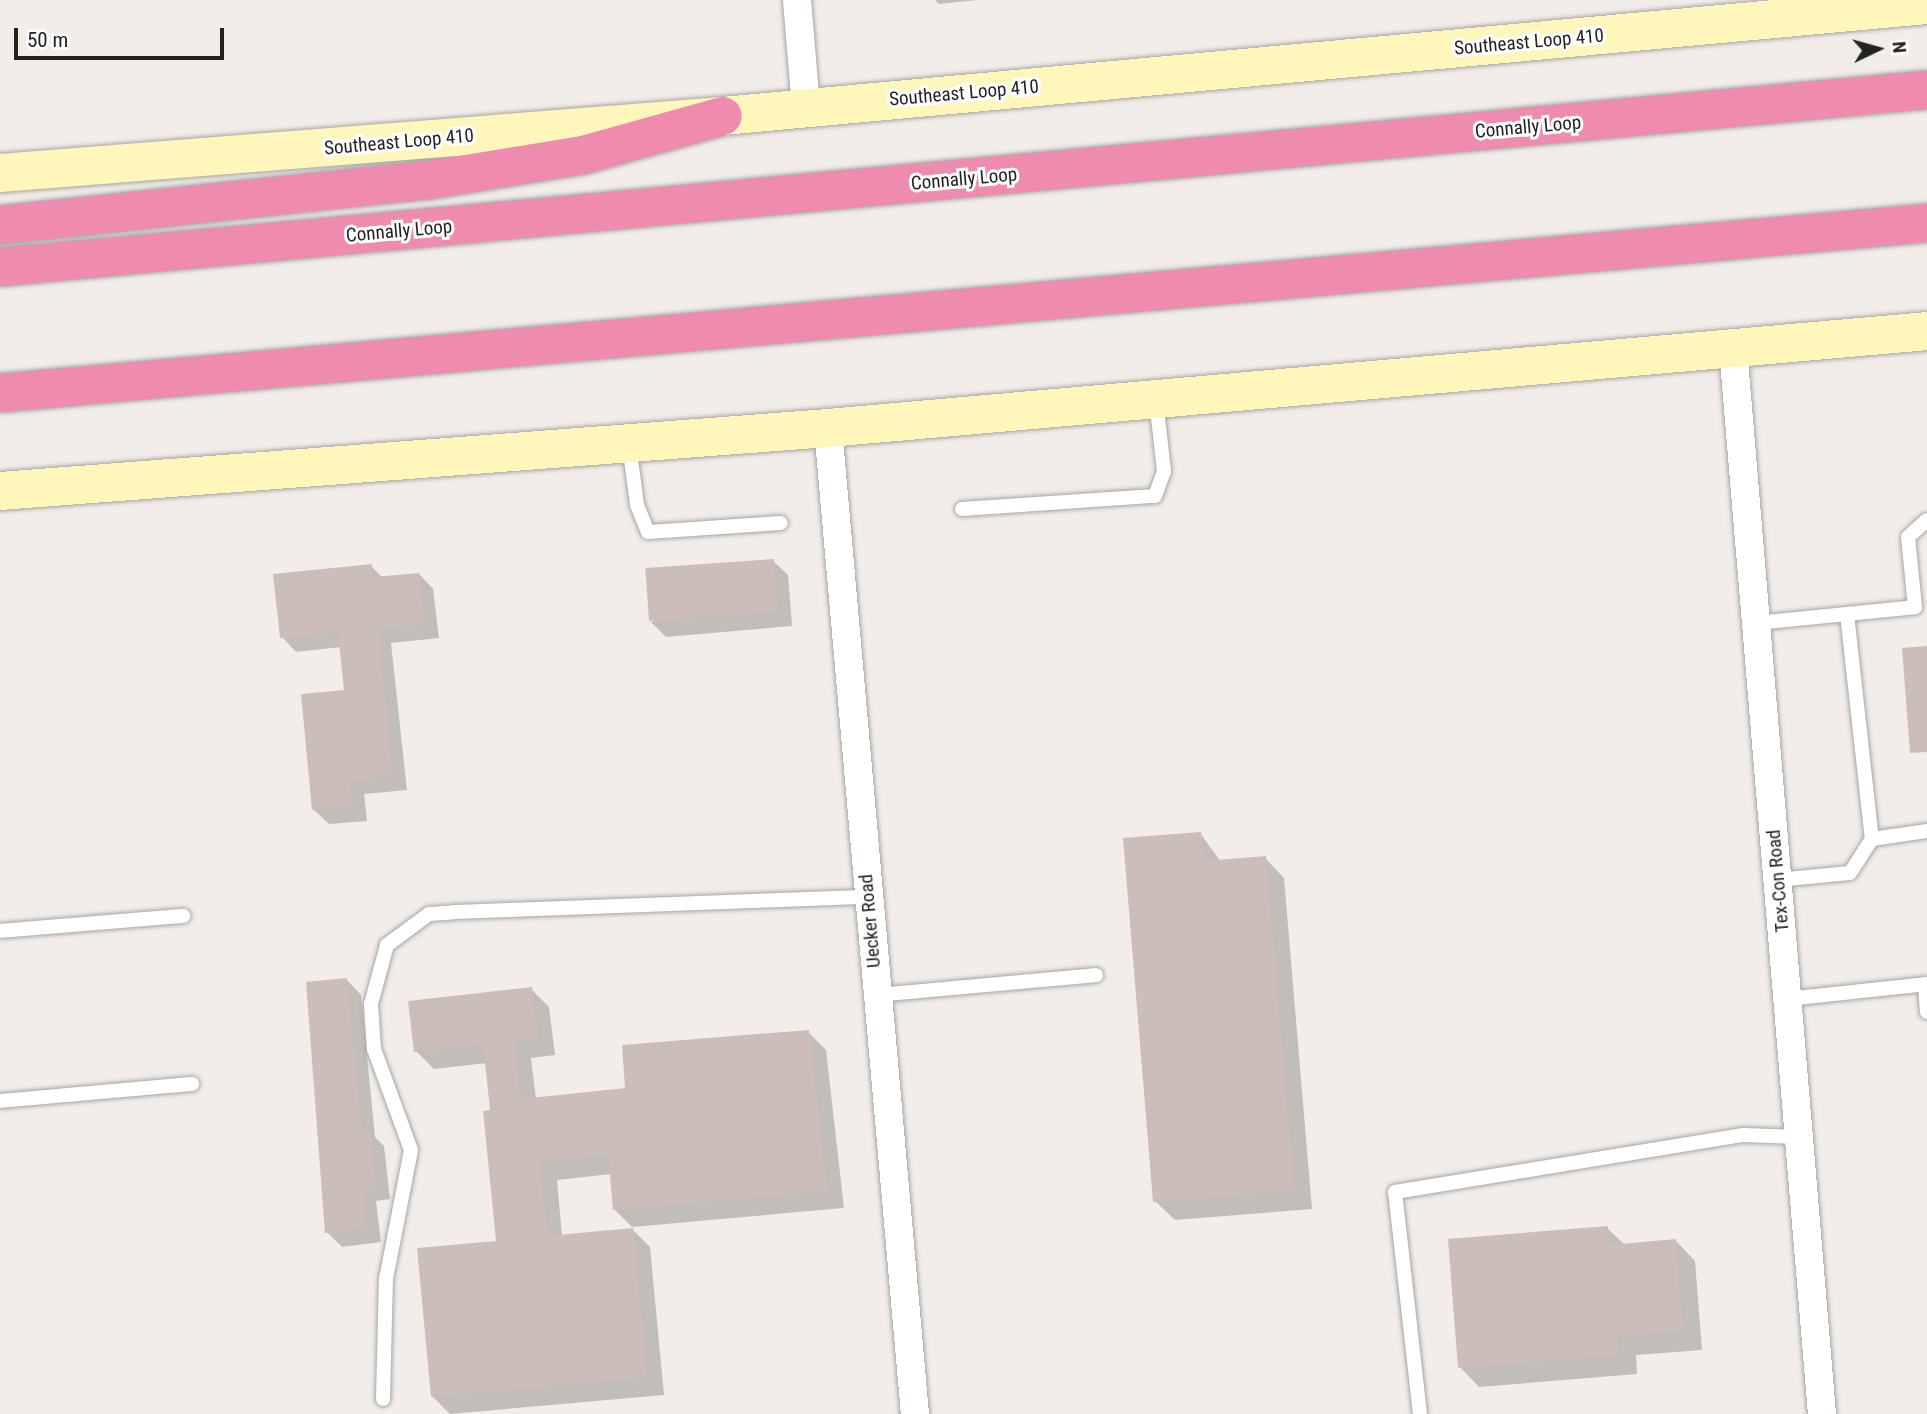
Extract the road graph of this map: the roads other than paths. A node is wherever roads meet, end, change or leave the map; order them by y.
1 (797, 0) edge
2 (1927, 5) edge
3 (1927, 90) edge
4 (806, 107) junction
5 (723, 116) junction
6 (0, 173) edge
7 (1927, 223) edge
8 (0, 225) edge
9 (0, 267) edge
10 (1927, 331) edge
11 (1733, 348) junction
12 (0, 393) edge
13 (1156, 399) junction
14 (828, 428) junction
15 (628, 439) junction
16 (0, 491) edge
17 (962, 509) dead end
18 (1927, 520) edge
19 (780, 523) dead end
20 (1847, 614) junction
21 (1756, 623) junction
22 (1927, 831) edge
23 (1872, 839) junction
24 (1777, 880) junction
25 (868, 897) junction
26 (183, 916) dead end
27 (0, 931) edge
28 (1096, 975) dead end
29 (1926, 984) edge
30 (877, 995) junction
31 (1787, 999) junction
32 (1927, 1012) edge
33 (192, 1084) dead end
34 (0, 1101) edge
35 (1799, 1137) junction
36 (383, 1399) dead end
37 (915, 1414) edge
38 (1420, 1414) edge
39 (1822, 1414) edge

1 - 4 street
2 - 4 main road, Southeast Loop 410
3 - 9 highway, Connally Loop
4 - 5 main road, Southeast Loop 410
5 - 6 main road, Southeast Loop 410
5 - 8 highway
7 - 12 highway
10 - 11 main road
11 - 13 main road
11 - 21 street, Tex-Con Road
13 - 14 main road
13 - 17 lane
14 - 15 main road
14 - 25 street, Uecker Road
15 - 16 main road
15 - 19 lane
18 - 20 lane
20 - 21 lane
20 - 23 lane
21 - 24 street, Tex-Con Road
22 - 23 lane
23 - 24 lane
24 - 31 street, Tex-Con Road
25 - 30 street, Uecker Road
25 - 36 lane
26 - 27 lane
28 - 30 lane
29 - 31 lane
29 - 32 lane
30 - 37 street, Uecker Road
31 - 35 street, Tex-Con Road
33 - 34 lane
35 - 38 lane
35 - 39 street, Tex-Con Road

